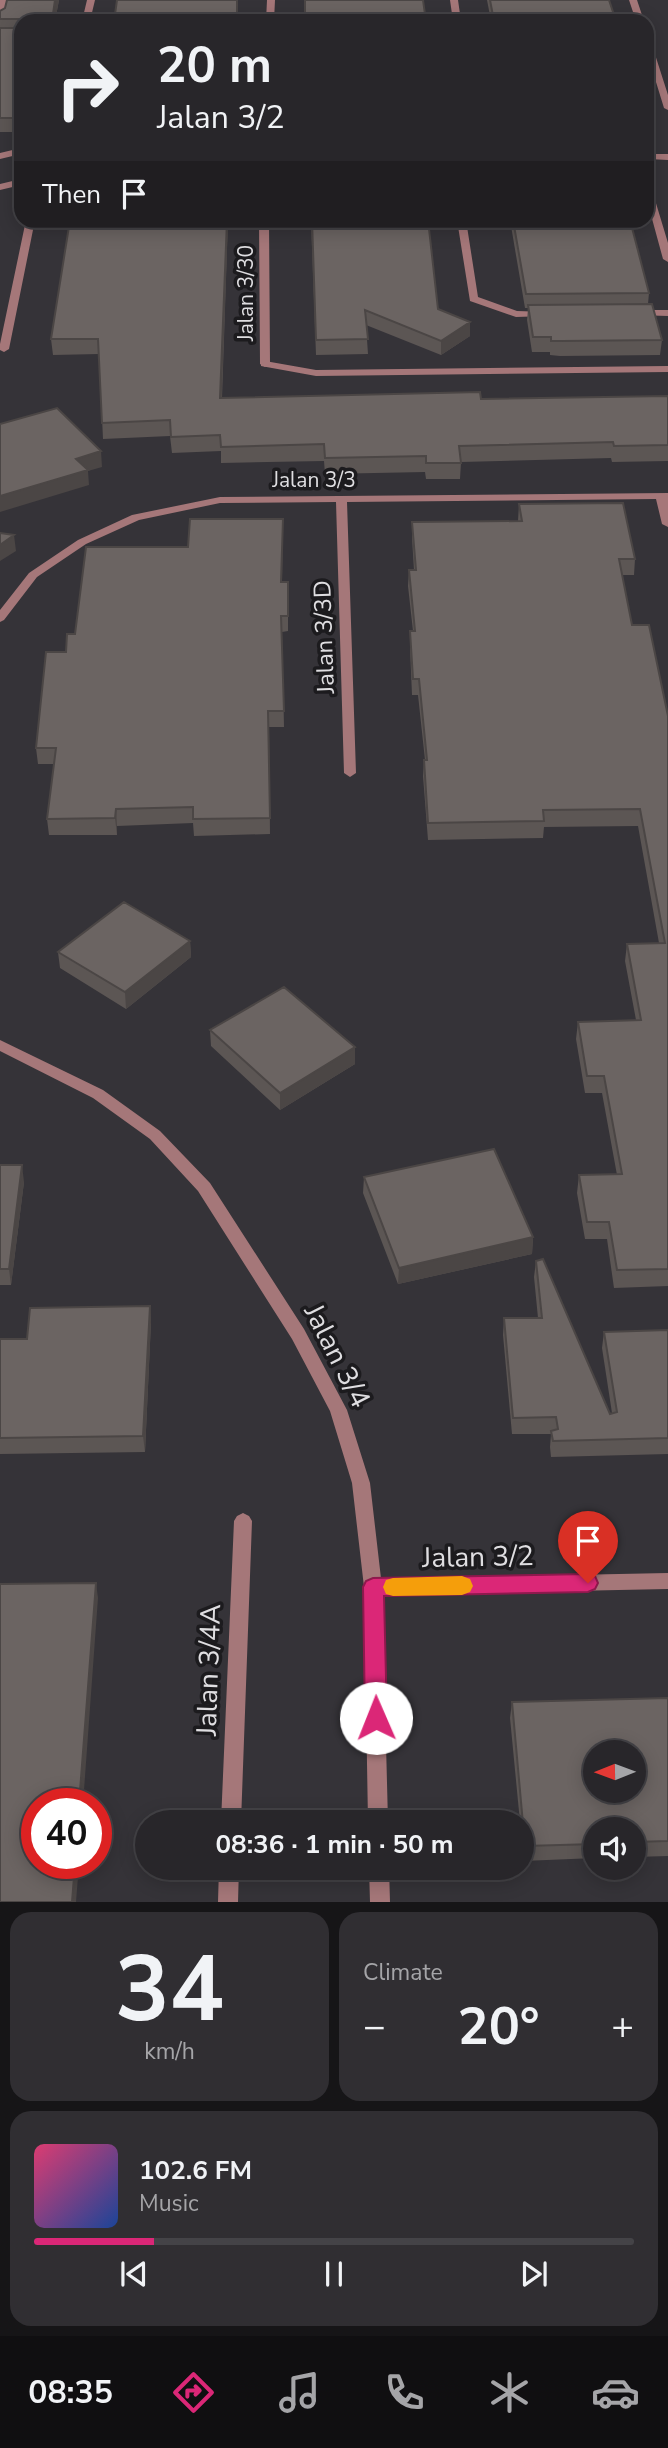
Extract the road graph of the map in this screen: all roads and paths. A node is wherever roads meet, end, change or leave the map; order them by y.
1 (4, 0) edge
2 (0, 20) edge
3 (654, 60) edge
4 (663, 80) edge
5 (668, 108) edge
6 (654, 211) edge
7 (29, 228) edge
8 (264, 228) edge
9 (462, 228) edge
10 (668, 259) edge
11 (627, 313) edge
12 (668, 313) edge
13 (558, 314) edge
14 (4, 349) dead end
15 (668, 369) edge
16 (665, 496) edge
17 (341, 500) junction
18 (668, 524) edge
19 (0, 618) edge
20 (350, 773) dead end
21 (0, 1045) edge
22 (243, 1521) dead end
23 (668, 1581) edge
24 (373, 1587) junction
25 (231, 1810) edge
26 (378, 1810) edge
27 (229, 1880) edge
28 (379, 1880) edge
29 (228, 1902) edge
30 (380, 1902) edge

1 - 2 street
3 - 4 street
4 - 5 street
6 - 10 street
7 - 14 street
8 - 15 street, Jalan 3/30
9 - 13 street
11 - 12 street
16 - 17 street, Jalan 3/3
16 - 18 street
17 - 19 street, Jalan 3/3
17 - 20 street, Jalan 3/3D
21 - 24 street, Jalan 3/4
22 - 25 street, Jalan 3/4A
23 - 24 street, Jalan 3/2
24 - 26 street, Jalan 3/4
27 - 29 street
28 - 30 street

